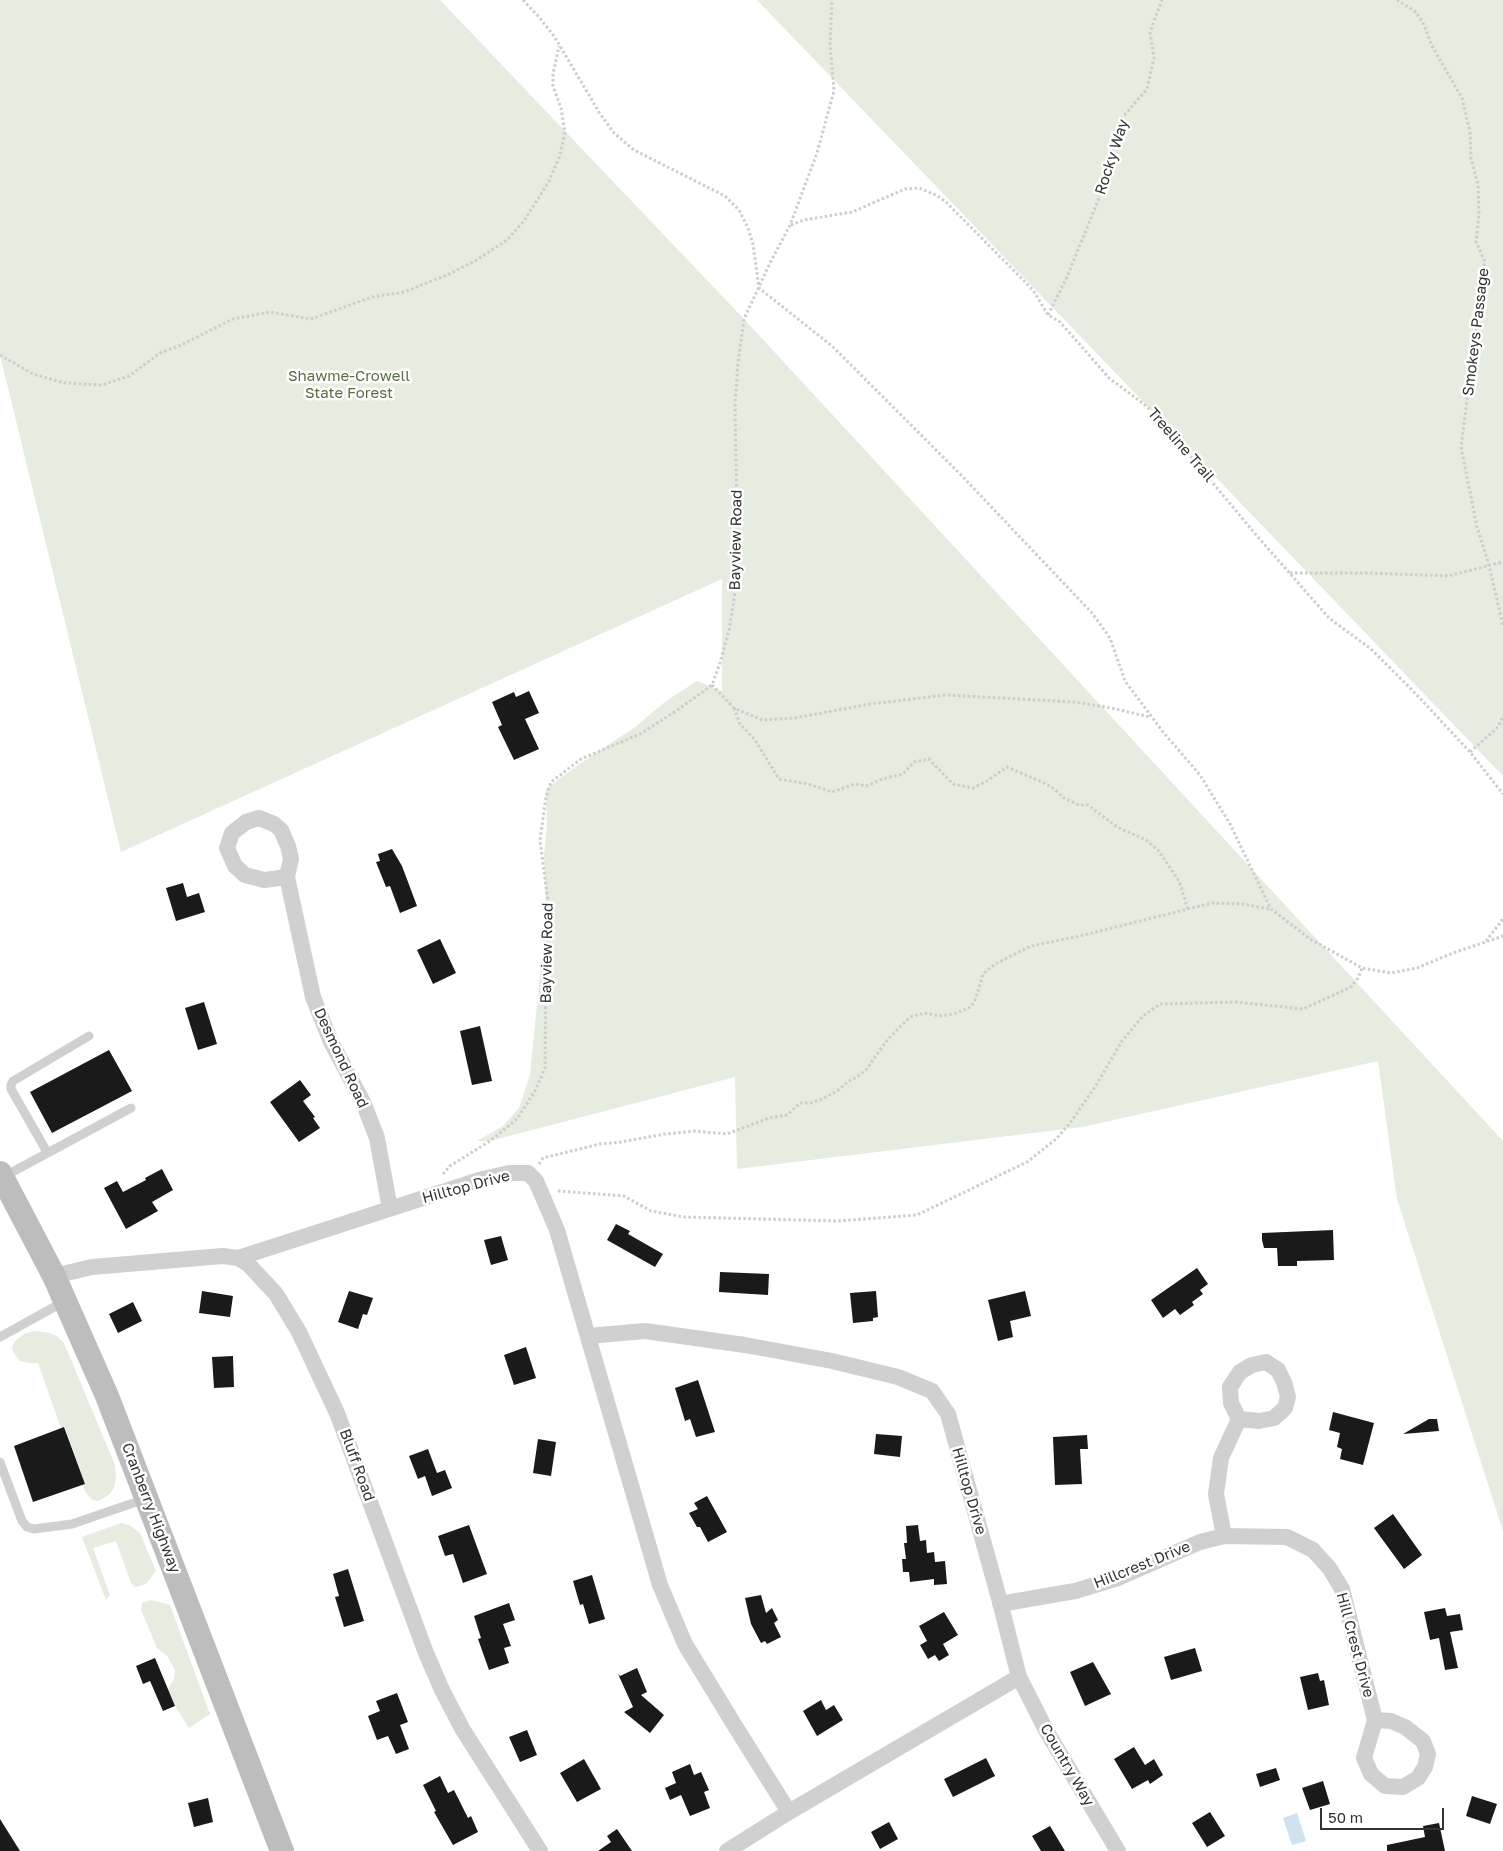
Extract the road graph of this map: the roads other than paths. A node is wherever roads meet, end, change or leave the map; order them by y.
1 (287, 877) dead end
2 (89, 1036) dead end
3 (130, 1108) dead end
4 (47, 1152) junction
5 (1, 1175) edge
6 (390, 1209) junction
7 (238, 1258) junction
8 (54, 1276) junction
9 (66, 1301) junction
10 (588, 1336) junction
11 (0, 1337) edge
12 (1239, 1419) dead end
13 (0, 1462) edge
14 (147, 1498) junction
15 (1224, 1536) junction
16 (1000, 1604) junction
17 (1019, 1677) junction
18 (1375, 1720) junction
19 (789, 1812) junction
20 (282, 1851) edge
21 (540, 1851) edge
22 (727, 1851) edge
23 (1118, 1851) edge

1 - 6 street, Desmond Road
2 - 4 lane
3 - 4 lane
4 - 5 lane
5 - 8 main road, Cranberry Highway
6 - 7 street, Hilltop Drive
6 - 10 street, Hilltop Drive
7 - 8 street
7 - 21 street, Bluff Road
8 - 9 main road, Cranberry Highway
9 - 11 lane
9 - 14 main road, Cranberry Highway
10 - 16 street, Hilltop Drive
10 - 19 street
12 - 15 street
13 - 14 lane
14 - 20 main road, Cranberry Highway
15 - 16 street, Hillcrest Drive
15 - 18 street, Hill Crest Drive
16 - 17 street, Hilltop Drive
17 - 19 street
17 - 23 street, Country Way
18 - 18 street
19 - 22 street

